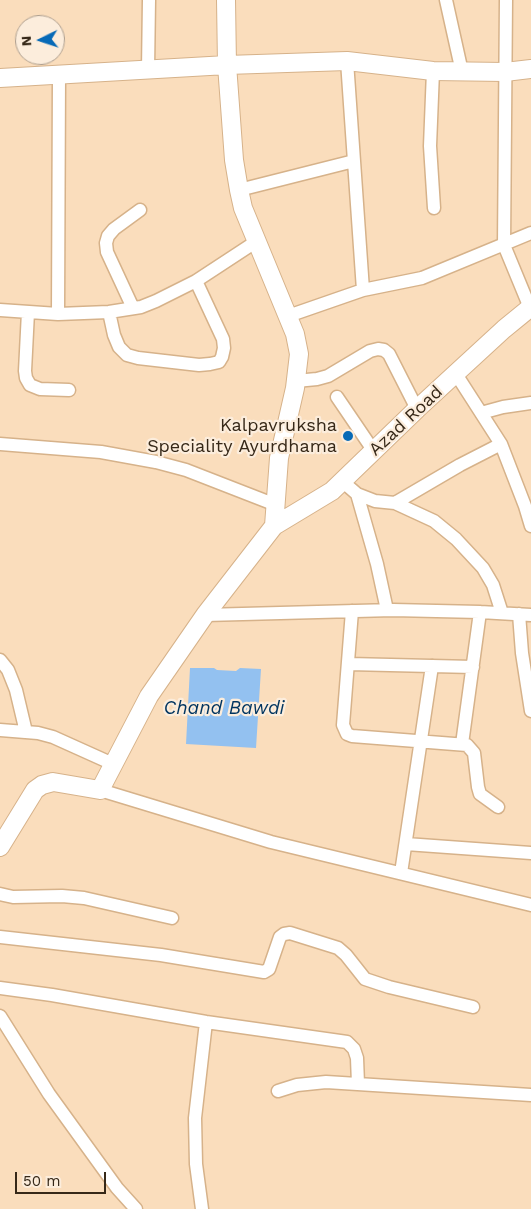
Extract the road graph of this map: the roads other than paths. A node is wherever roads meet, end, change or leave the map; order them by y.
1 (149, 0) edge
2 (226, 0) edge
3 (446, 0) edge
4 (506, 0) edge
5 (347, 61) junction
6 (227, 65) junction
7 (531, 69) edge
8 (148, 70) junction
9 (433, 71) junction
10 (462, 72) junction
11 (505, 72) junction
12 (59, 76) junction
13 (0, 78) edge
14 (354, 161) junction
15 (239, 190) junction
16 (434, 208) dead end
17 (140, 210) dead end
18 (531, 233) edge
19 (257, 241) junction
20 (504, 245) junction
21 (196, 281) junction
22 (363, 290) junction
23 (133, 308) junction
24 (530, 308) edge
25 (0, 310) edge
26 (28, 312) junction
27 (109, 312) junction
28 (58, 314) junction
29 (288, 316) junction
30 (456, 374) junction
31 (296, 381) junction
32 (69, 390) dead end
33 (336, 397) dead end
34 (531, 403) edge
35 (417, 409) junction
36 (481, 413) junction
37 (0, 444) edge
38 (501, 444) junction
39 (373, 450) junction
40 (342, 481) junction
41 (357, 494) junction
42 (396, 503) junction
43 (276, 505) junction
44 (274, 526) junction
45 (531, 526) edge
46 (386, 610) junction
47 (352, 611) junction
48 (480, 612) junction
49 (502, 613) junction
50 (205, 615) junction
51 (525, 615) edge
52 (0, 660) edge
53 (349, 664) junction
54 (432, 666) junction
55 (473, 667) junction
56 (531, 711) edge
57 (0, 730) edge
58 (26, 732) junction
59 (421, 741) junction
60 (462, 744) junction
61 (113, 764) junction
62 (100, 790) junction
63 (498, 807) dead end
64 (7, 823) edge
65 (406, 844) junction
66 (0, 848) edge
67 (531, 853) edge
68 (401, 872) junction
69 (0, 894) edge
70 (531, 905) edge
71 (172, 918) dead end
72 (0, 937) edge
73 (0, 988) edge
74 (473, 1007) dead end
75 (1, 1020) edge
76 (206, 1022) junction
77 (358, 1084) junction
78 (278, 1092) dead end
79 (531, 1095) edge
80 (136, 1209) edge
81 (202, 1209) edge

1 - 8 street
2 - 6 street
3 - 10 street
4 - 11 street
5 - 6 street
5 - 9 street
5 - 14 street
6 - 8 street
6 - 15 street
7 - 11 street
8 - 12 street
9 - 10 street
9 - 16 street
10 - 11 street
11 - 20 street
12 - 13 street
12 - 28 street
14 - 15 street
14 - 22 street
15 - 19 street
17 - 23 street
18 - 20 street
19 - 21 street
19 - 29 street
20 - 22 street
20 - 24 street
21 - 23 street
21 - 27 street
22 - 29 street
23 - 27 street
24 - 30 street, Azad Road
25 - 26 street
26 - 28 street
26 - 32 street
27 - 28 street
29 - 31 street
30 - 35 street, Azad Road
30 - 36 street
31 - 35 street
31 - 43 street
33 - 39 street
34 - 36 street
35 - 39 street, Azad Road
36 - 38 street
37 - 43 street
38 - 42 street
38 - 45 street
39 - 40 street, Azad Road
40 - 41 street
40 - 44 street, Azad Road
41 - 42 street
41 - 46 street
42 - 49 street
43 - 44 street
44 - 50 street
46 - 47 street
46 - 48 street
47 - 50 street
47 - 53 street
48 - 49 street
48 - 55 street
49 - 51 street
50 - 61 street
51 - 56 street
52 - 58 street
53 - 54 street
53 - 59 street
54 - 55 street
54 - 59 street
55 - 60 street
57 - 58 street
58 - 61 street
59 - 60 street
59 - 65 street
60 - 63 street
61 - 62 street
62 - 64 street
62 - 68 street
64 - 66 street
65 - 67 street
65 - 68 street
68 - 70 street
69 - 71 street
72 - 74 street
73 - 76 street
75 - 80 street
76 - 77 street
76 - 81 street
77 - 78 street
77 - 79 street

